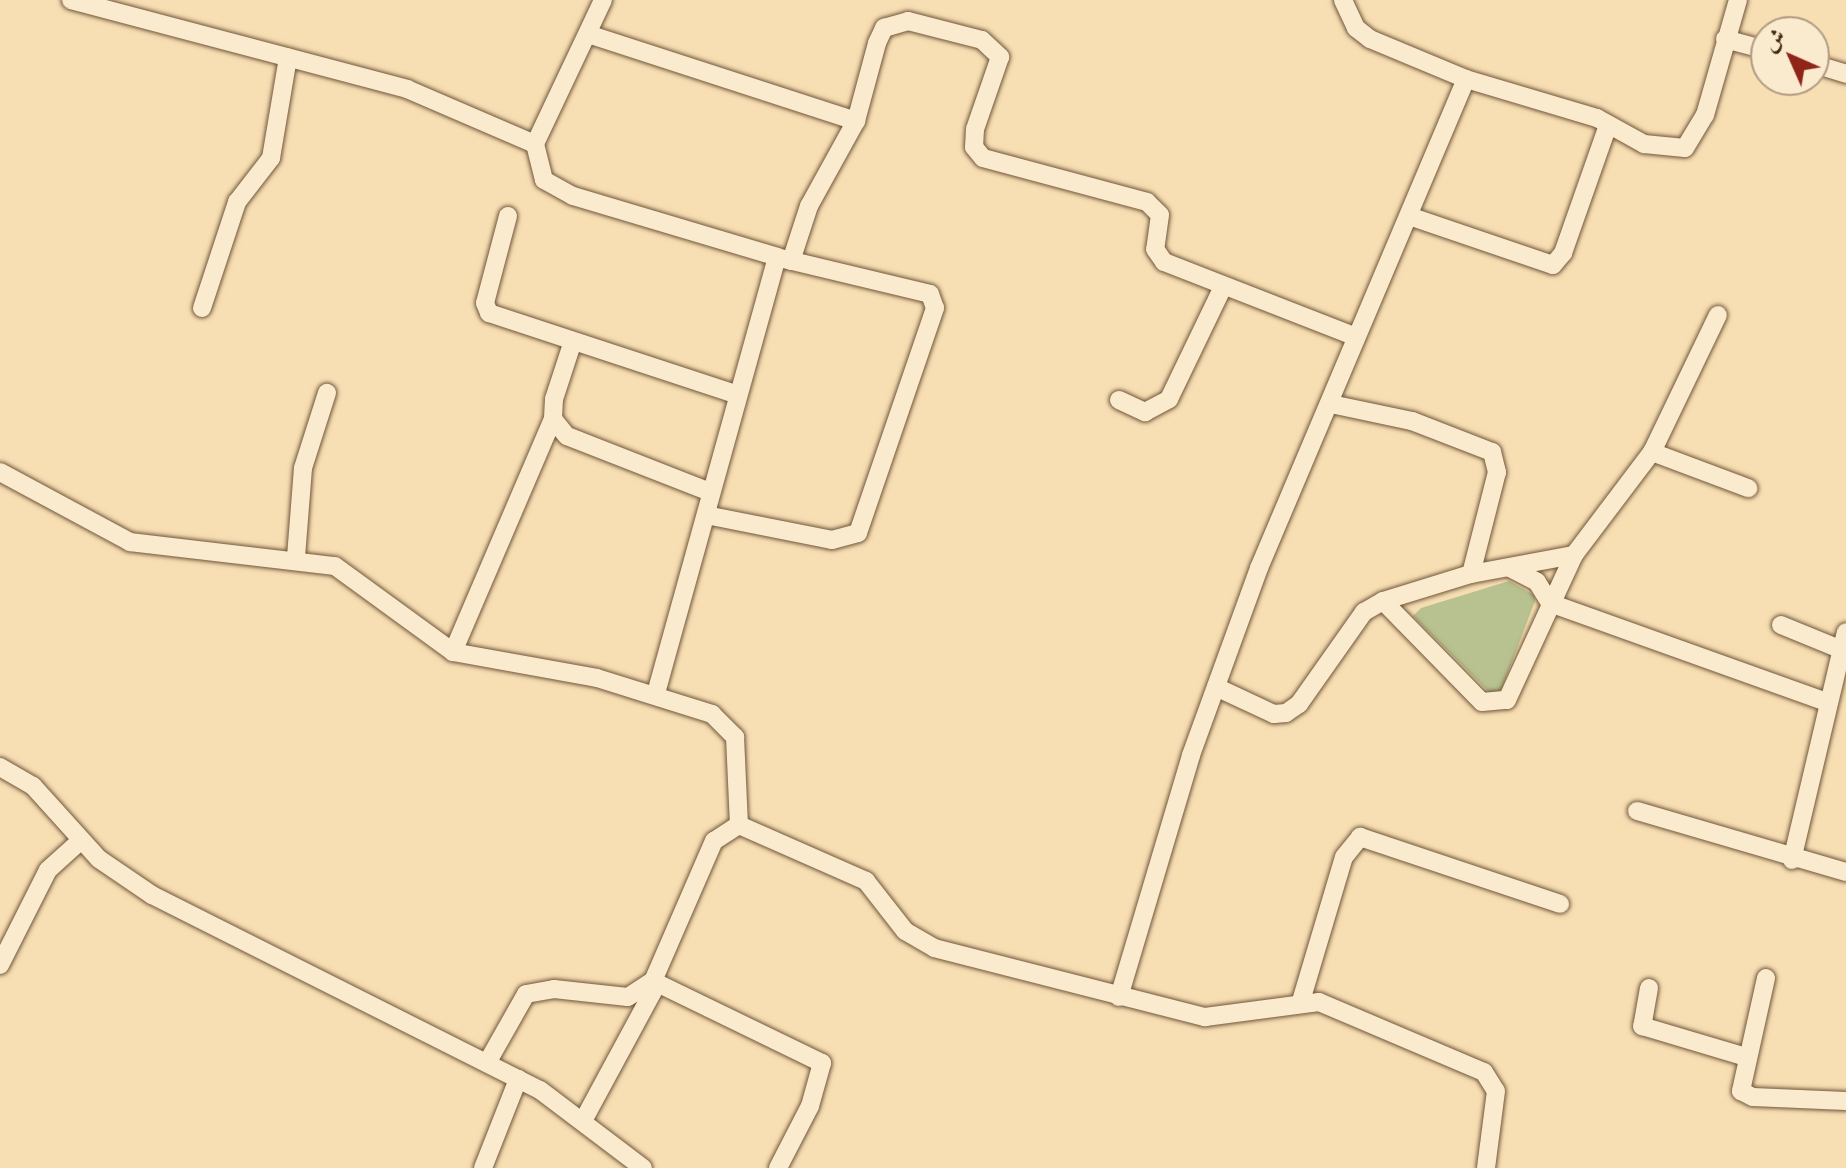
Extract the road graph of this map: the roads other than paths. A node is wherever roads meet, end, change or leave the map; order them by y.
1 (71, 0) edge
2 (603, 0) edge
3 (1343, 0) edge
4 (1738, 0) edge
5 (588, 34) junction
6 (1725, 39) junction
7 (1750, 46) edge
8 (288, 57) junction
9 (1466, 79) junction
10 (856, 121) junction
11 (1608, 125) junction
12 (535, 144) junction
13 (508, 216) dead end
14 (1409, 216) junction
15 (784, 259) junction
16 (1223, 287) junction
17 (202, 308) dead end
18 (1718, 315) dead end
19 (1354, 336) junction
20 (572, 344) junction
21 (327, 393) dead end
22 (738, 395) junction
23 (1119, 400) dead end
24 (1331, 404) junction
25 (553, 419) junction
26 (1652, 452) junction
27 (0, 472) edge
28 (1748, 488) dead end
29 (710, 492) junction
30 (706, 515) junction
31 (1574, 555) junction
32 (296, 557) junction
33 (1510, 568) junction
34 (1471, 574) junction
35 (1383, 601) junction
36 (1550, 603) junction
37 (1781, 625) dead end
38 (1844, 641) edge
39 (453, 652) junction
40 (1216, 687) junction
41 (656, 694) junction
42 (1826, 702) junction
43 (0, 767) edge
44 (1637, 811) dead end
45 (739, 825) junction
46 (79, 842) junction
47 (1792, 860) junction
48 (1846, 872) edge
49 (1560, 904) dead end
50 (0, 965) edge
51 (1766, 978) dead end
52 (655, 984) junction
53 (1649, 988) dead end
54 (1119, 997) junction
55 (1301, 1001) junction
56 (1746, 1057) junction
57 (487, 1063) junction
58 (518, 1079) junction
59 (1846, 1101) edge
60 (584, 1119) junction
61 (641, 1167) edge
62 (483, 1168) edge
63 (778, 1168) edge
64 (1486, 1168) edge

1 - 8 street
2 - 5 street
3 - 9 street
4 - 6 street
5 - 10 street
5 - 12 street
6 - 7 street
6 - 11 street
8 - 12 street
8 - 17 street
9 - 11 street
9 - 14 street
10 - 15 street
10 - 16 street
11 - 14 street
12 - 15 street
13 - 20 street
14 - 19 street
15 - 22 street
15 - 30 street
16 - 19 street
16 - 23 street
18 - 26 street
19 - 24 street
20 - 22 street
20 - 25 street
21 - 32 street
22 - 29 street
24 - 34 street
24 - 40 street
25 - 29 street
25 - 39 street
26 - 28 street
26 - 31 street
27 - 32 street
29 - 30 street
30 - 41 street
31 - 33 street
31 - 36 street
32 - 39 street
33 - 34 street
33 - 36 street
34 - 35 street
35 - 36 street
35 - 40 street
36 - 42 street
37 - 38 street
38 - 42 street
39 - 41 street
40 - 54 street
41 - 45 street
42 - 47 street
43 - 46 street
44 - 47 street
45 - 52 street
45 - 54 street
46 - 50 street
46 - 57 street
47 - 48 street
49 - 55 street
51 - 56 street
52 - 57 street
52 - 60 street
52 - 63 street
53 - 56 street
54 - 55 street
55 - 64 street
56 - 59 street
57 - 58 street
58 - 60 street
58 - 62 street
60 - 61 street

